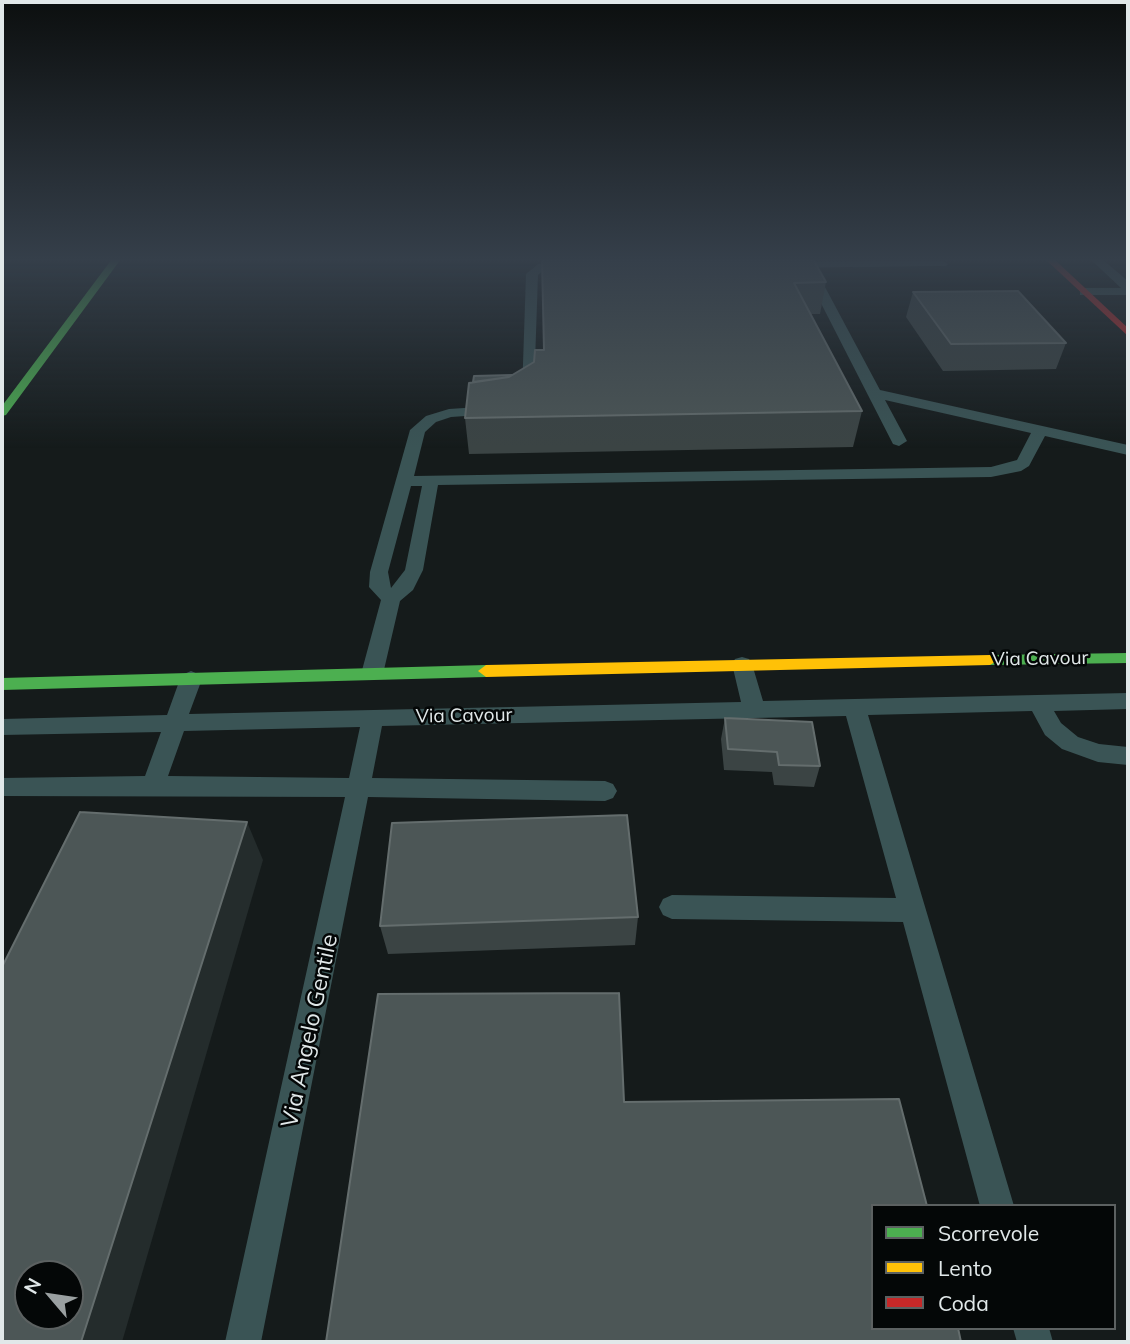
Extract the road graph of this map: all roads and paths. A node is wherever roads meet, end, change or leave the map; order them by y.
1 (70, 322) edge
2 (530, 322) edge
3 (837, 322) edge
4 (1115, 322) edge
5 (1128, 334) edge
6 (874, 393) junction
7 (2, 413) edge
8 (1041, 429) junction
9 (899, 441) dead end
10 (1128, 450) edge
11 (405, 481) junction
12 (431, 481) junction
13 (391, 599) junction
14 (1128, 658) edge
15 (742, 664) junction
16 (372, 674) junction
17 (191, 678) junction
18 (2, 684) edge
19 (1128, 701) edge
20 (1038, 703) junction
21 (855, 708) junction
22 (754, 710) junction
23 (373, 718) junction
24 (174, 723) junction
25 (2, 727) edge
26 (1128, 756) edge
27 (153, 785) junction
28 (2, 787) edge
29 (361, 790) junction
30 (605, 791) dead end
31 (672, 906) dead end
32 (912, 910) junction
33 (995, 1204) edge
34 (243, 1342) edge

1 - 7 main road
2 - 11 lane
3 - 6 lane
4 - 5 main road
6 - 8 lane
6 - 9 lane
8 - 10 lane
8 - 12 lane
11 - 12 lane
11 - 13 lane
12 - 13 lane
13 - 16 lane
14 - 15 main road, Via Cavour
15 - 16 main road, Via Cavour
15 - 22 lane
16 - 17 main road, Via Cavour
17 - 18 main road, Via Cavour
17 - 24 lane
19 - 20 lane, Via Cavour
20 - 21 lane, Via Cavour
20 - 26 lane
21 - 22 lane, Via Cavour
21 - 32 lane
22 - 23 lane, Via Cavour
23 - 24 lane, Via Cavour
23 - 29 lane, Via Angelo Gentile
24 - 25 lane, Via Cavour
24 - 27 lane
27 - 28 lane
27 - 29 lane
29 - 30 lane
29 - 34 lane, Via Angelo Gentile
31 - 32 lane
32 - 33 lane

